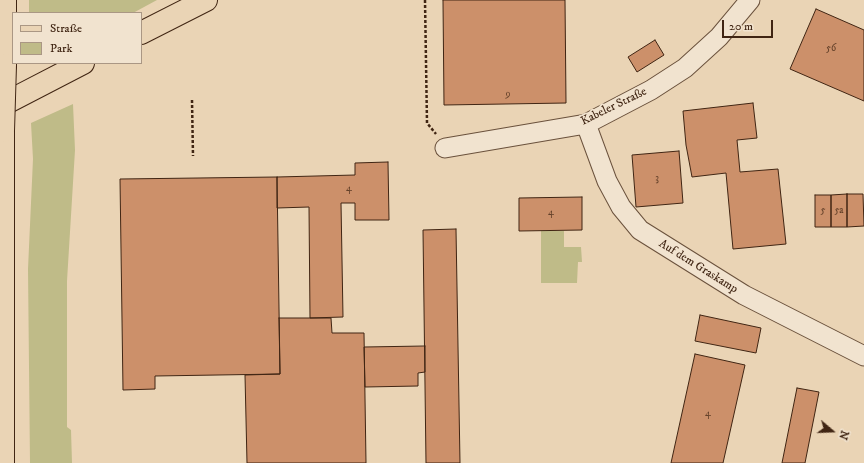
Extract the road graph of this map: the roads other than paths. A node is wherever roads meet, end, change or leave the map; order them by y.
1 (5, 0) edge
2 (206, 0) edge
3 (750, 0) edge
4 (142, 32) edge
5 (81, 64) edge
6 (0, 106) edge
7 (586, 124) junction
8 (445, 148) road end
9 (864, 356) edge
10 (3, 463) edge

1 - 10 main road, bridge
2 - 4 main road
3 - 7 street, Kabeler Straße
5 - 6 main road
7 - 8 street, Kabeler Straße
7 - 9 street, Auf dem Graskamp

